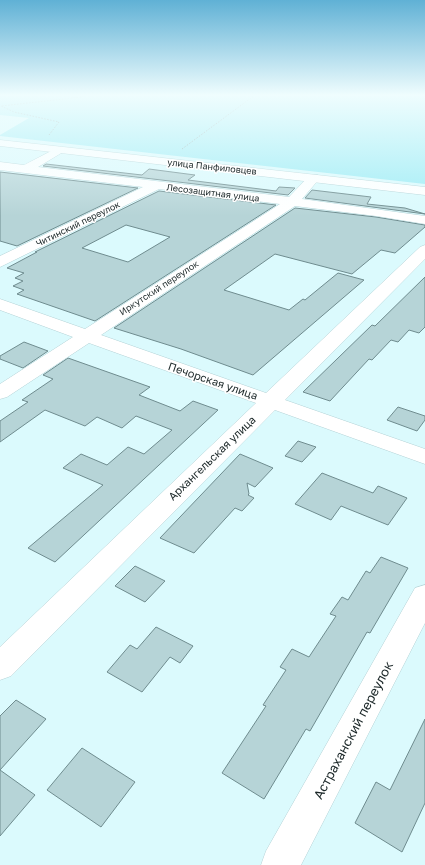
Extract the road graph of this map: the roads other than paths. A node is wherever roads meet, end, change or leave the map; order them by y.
1 (0, 143) edge
2 (60, 150) junction
3 (0, 166) edge
4 (28, 169) junction
5 (7, 177) dead end
6 (314, 178) junction
7 (156, 186) junction
8 (425, 191) edge
9 (291, 203) junction
10 (425, 220) edge
11 (425, 250) edge
12 (0, 262) edge
13 (0, 304) edge
14 (85, 336) junction
15 (0, 393) edge
16 (271, 401) junction
17 (425, 457) edge
18 (425, 596) edge
19 (0, 667) edge
20 (280, 865) edge

1 - 2 street, улица Панфиловцев
2 - 4 street
2 - 6 street, улица Панфиловцев
3 - 4 street, Лесозащитная улица
4 - 5 street
4 - 7 street, Лесозащитная улица
6 - 8 street, улица Панфиловцев
6 - 9 street, Иркутский переулок
7 - 9 street, Лесозащитная улица
7 - 12 street, Читинский переулок
9 - 10 street, Лесозащитная улица
9 - 14 street, Иркутский переулок
11 - 16 street, Архангельская улица
13 - 14 street, Печорская улица
14 - 15 street, Иркутский переулок
14 - 16 street, Печорская улица
16 - 17 street, Печорская улица
16 - 19 street, Архангельская улица
18 - 20 street, Астраханский переулок

